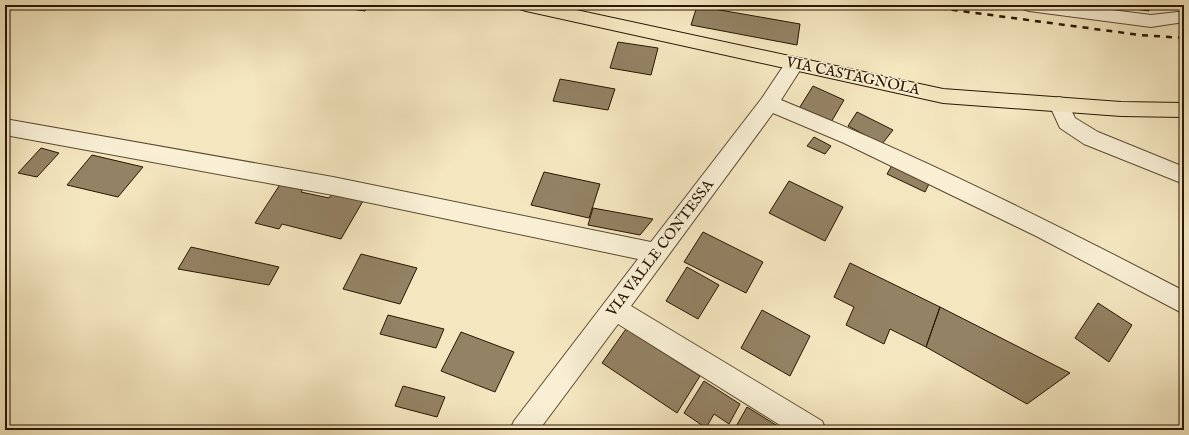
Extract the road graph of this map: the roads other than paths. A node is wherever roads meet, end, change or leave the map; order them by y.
1 (526, 5) edge
2 (1029, 5) edge
3 (1178, 18) dead end
4 (795, 64) junction
5 (769, 103) junction
6 (1059, 104) junction
7 (1184, 110) edge
8 (5, 127) edge
9 (1184, 176) edge
10 (656, 253) junction
11 (1184, 302) edge
12 (615, 308) junction
13 (523, 430) edge
14 (813, 430) edge

1 - 4 main road, VIA CASTAGNOLA
2 - 3 street
4 - 5 street, VIA VALLE CONTESSA
4 - 6 main road, VIA CASTAGNOLA
5 - 10 street, VIA VALLE CONTESSA
5 - 11 street
6 - 7 main road, VIA CASTAGNOLA
6 - 9 street
8 - 10 street
10 - 12 street, VIA VALLE CONTESSA
12 - 13 street, VIA VALLE CONTESSA
12 - 14 street

